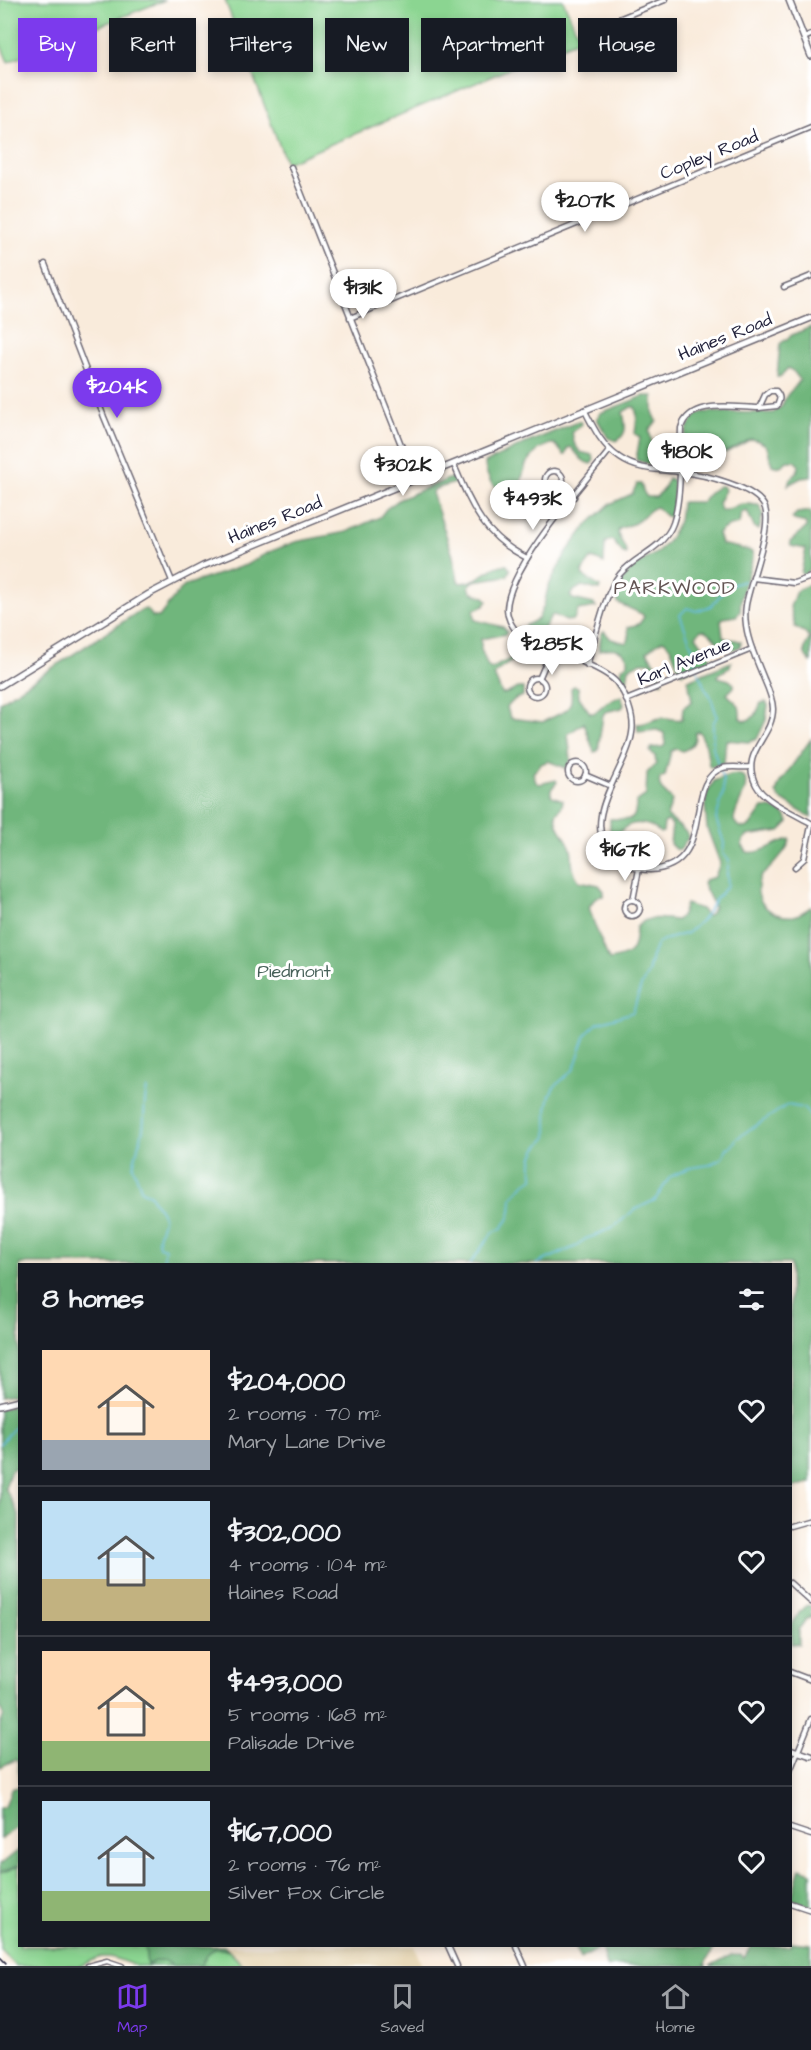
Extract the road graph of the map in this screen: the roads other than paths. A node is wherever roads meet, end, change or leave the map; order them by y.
1 (665, 0) edge
2 (789, 0) edge
3 (621, 18) edge
4 (811, 35) edge
5 (804, 38) junction
6 (811, 56) edge
7 (811, 127) edge
8 (291, 167) dead end
9 (45, 264) dead end
10 (811, 276) edge
11 (784, 287) dead end
12 (350, 318) junction
13 (811, 318) edge
14 (759, 408) junction
15 (585, 411) junction
16 (610, 450) junction
17 (454, 465) junction
18 (679, 472) junction
19 (415, 480) junction
20 (561, 486) junction
21 (573, 497) junction
22 (527, 558) junction
23 (811, 577) edge
24 (753, 578) junction
25 (172, 581) junction
26 (752, 649) junction
27 (551, 651) junction
28 (587, 665) junction
29 (539, 679) junction
30 (0, 686) edge
31 (626, 700) junction
32 (750, 767) junction
33 (585, 775) junction
34 (611, 786) junction
35 (811, 825) edge
36 (795, 867) dead end
37 (639, 869) junction
38 (633, 900) junction
39 (18, 1400) edge
40 (0, 1405) edge
41 (811, 1520) edge
42 (792, 1525) edge
43 (792, 1585) edge
44 (811, 1602) edge
45 (792, 1673) edge
46 (811, 1680) edge
47 (811, 1719) edge
48 (792, 1750) edge
49 (798, 1752) junction
50 (811, 1756) edge
51 (792, 1766) edge
52 (792, 1829) edge
53 (811, 1835) edge
54 (792, 1904) edge
55 (811, 1910) edge
56 (448, 1947) edge
57 (516, 1947) edge
58 (88, 1966) edge
59 (122, 1966) edge
60 (457, 1966) edge
61 (525, 1966) edge

1 - 3 street
2 - 5 main road
4 - 5 street
5 - 6 main road
7 - 12 street, Copley Road
8 - 12 street
9 - 25 street
10 - 11 street
12 - 19 street
13 - 15 main road, Haines Road
14 - 14 street
14 - 18 street
15 - 16 street
15 - 17 main road, Haines Road
16 - 18 street
16 - 21 street
17 - 19 main road, Haines Road
17 - 22 street
18 - 24 street
18 - 28 street
19 - 25 main road, Haines Road
20 - 20 street
20 - 21 street
21 - 22 street
22 - 27 street
23 - 24 street
24 - 26 street
25 - 30 main road, Haines Road
26 - 31 street, Karl Avenue
26 - 32 street
27 - 28 street
27 - 29 street
28 - 31 street
29 - 29 street
31 - 34 street
32 - 35 street
32 - 37 street
33 - 33 street
33 - 34 street
34 - 37 street
35 - 36 street
37 - 38 street
38 - 38 street
39 - 40 main road
41 - 42 street
43 - 44 street
45 - 46 street
47 - 49 street
48 - 49 main road
49 - 50 main road
49 - 51 street
52 - 53 street
54 - 55 street
56 - 60 street
57 - 61 street
58 - 59 street

